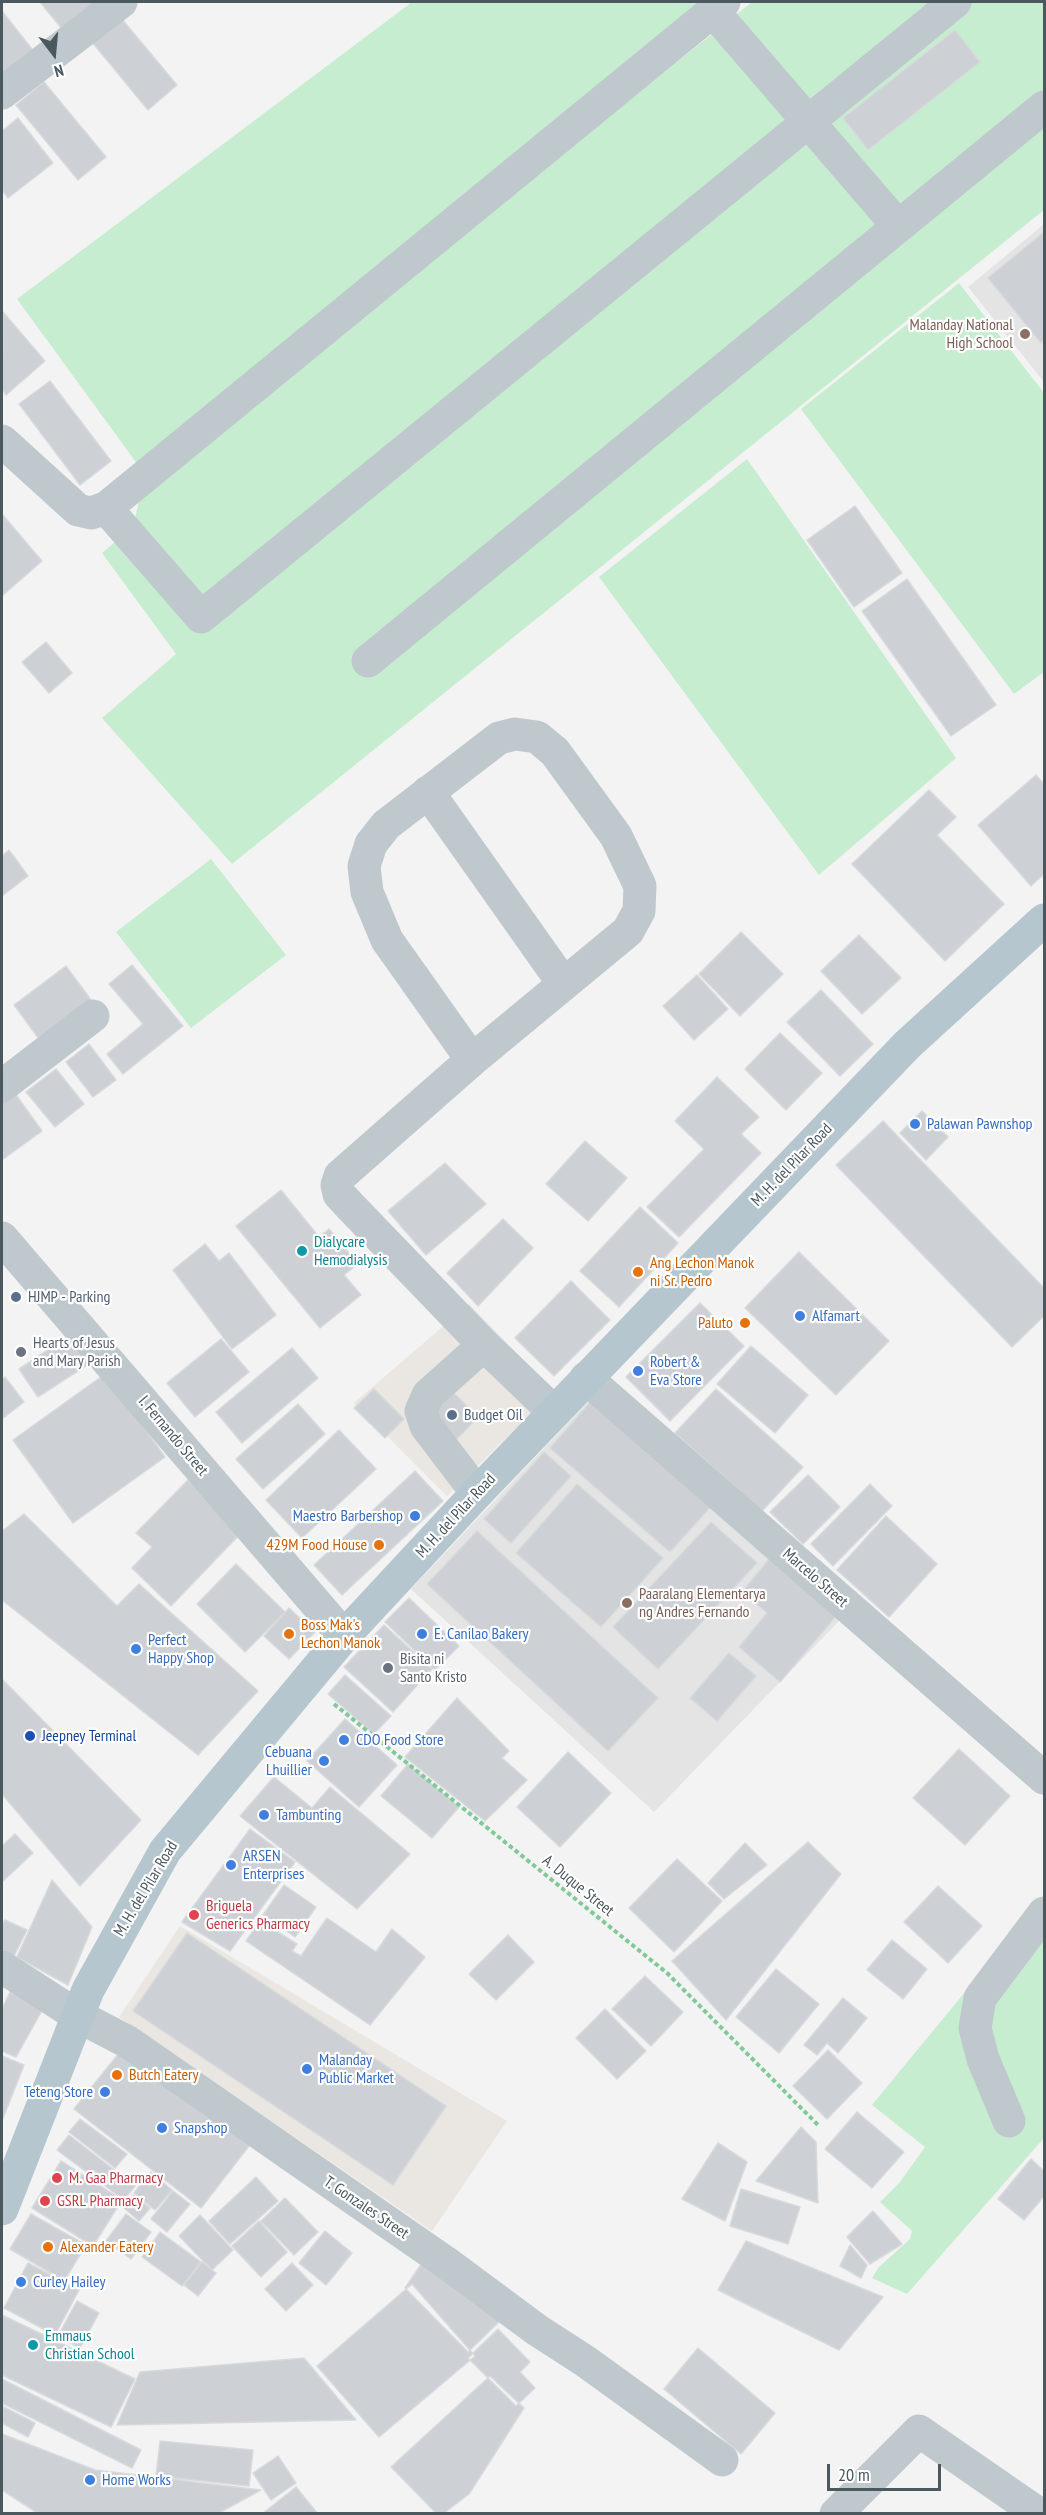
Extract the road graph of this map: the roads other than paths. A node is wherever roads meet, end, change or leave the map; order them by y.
1 (121, 2) edge
2 (956, 2) edge
3 (718, 6) edge
4 (2, 93) edge
5 (1044, 107) edge
6 (808, 122) junction
7 (898, 226) junction
8 (2, 441) edge
9 (106, 508) junction
10 (368, 661) dead end
11 (428, 792) junction
12 (1044, 920) edge
13 (563, 983) junction
14 (93, 1016) dead end
15 (472, 1060) junction
16 (2, 1086) edge
17 (2, 1238) edge
18 (484, 1345) junction
19 (586, 1378) junction
20 (554, 1412) junction
21 (477, 1493) junction
22 (344, 1636) junction
23 (1044, 1778) edge
24 (1043, 1917) edge
25 (2, 1967) edge
26 (78, 2016) junction
27 (1009, 2121) dead end
28 (2, 2209) edge
29 (722, 2460) dead end
30 (836, 2514) edge
31 (1039, 2514) edge

1 - 4 street
2 - 6 street
3 - 6 street
3 - 9 street
5 - 7 street
6 - 7 street
6 - 9 street
7 - 10 street
8 - 9 street
11 - 13 street
11 - 13 street
11 - 15 street
12 - 19 main road, M. H. del Pilar Road
13 - 15 street
14 - 16 street
15 - 18 street
17 - 22 street, I. Fernando Street
18 - 20 street
18 - 21 street
19 - 20 main road, M. H. del Pilar Road
19 - 23 street, Marcelo Street
20 - 21 main road, M. H. del Pilar Road
21 - 22 main road, M. H. del Pilar Road
22 - 26 main road, M. H. del Pilar Road
24 - 27 street
25 - 26 street, T. Gonzales Street
26 - 28 main road, M. H. del Pilar Road
26 - 29 street, T. Gonzales Street
30 - 31 street

